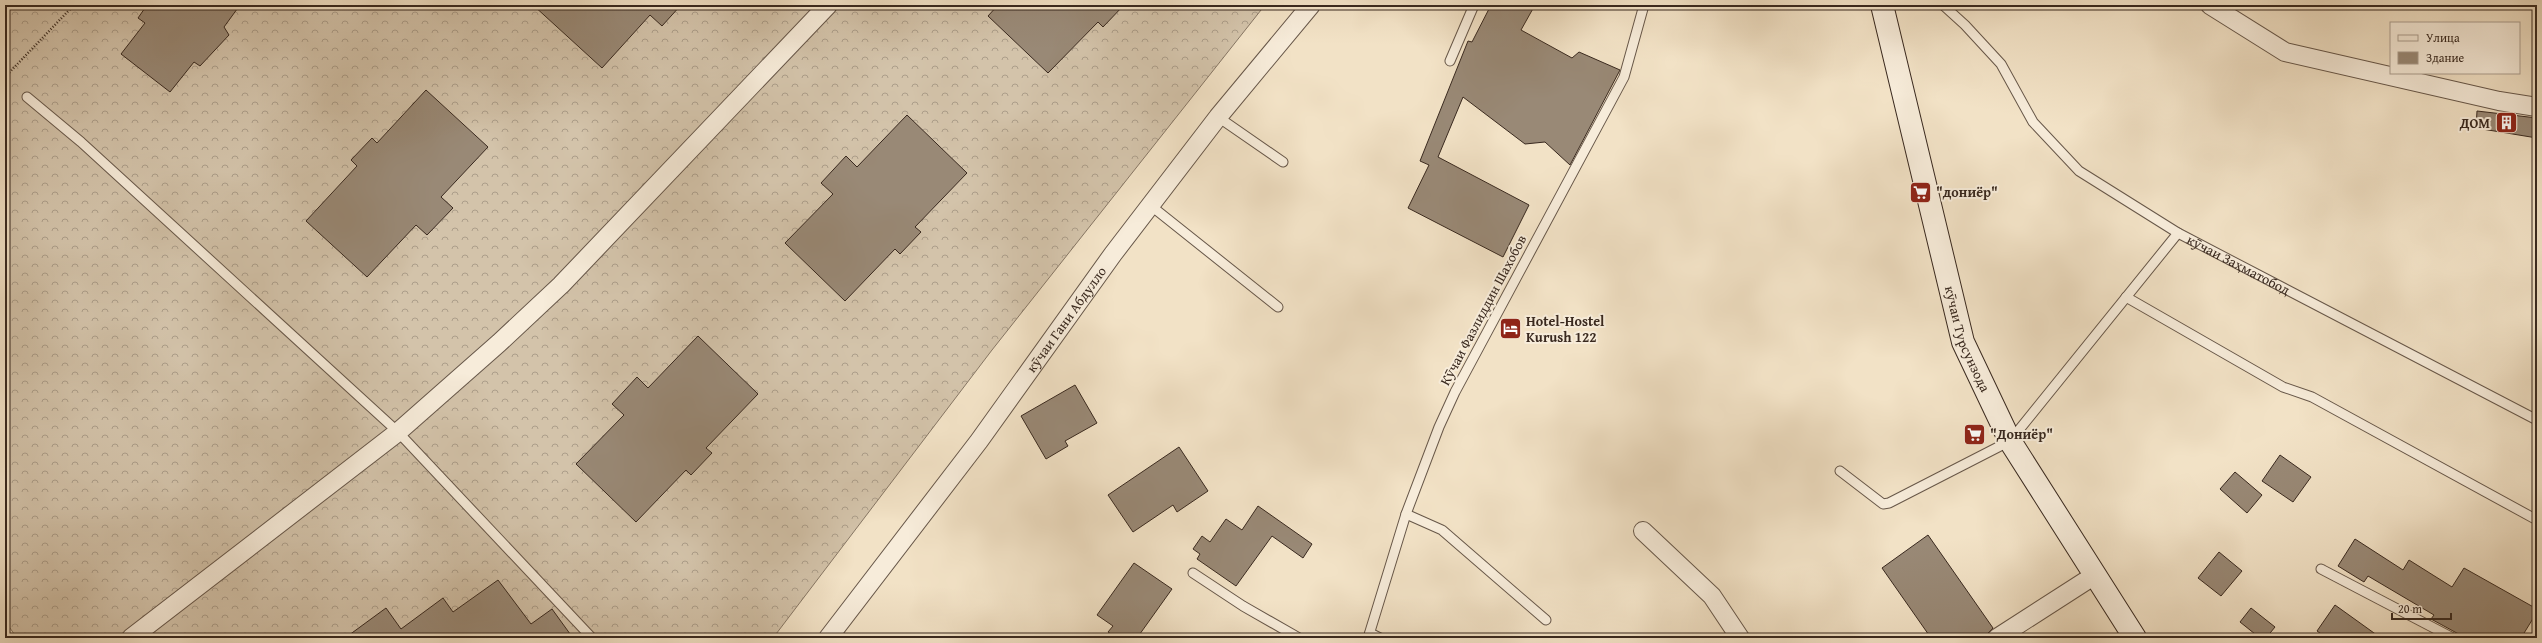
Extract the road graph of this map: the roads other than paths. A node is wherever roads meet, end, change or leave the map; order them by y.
1 (828, 5) edge
2 (1311, 5) edge
3 (1474, 5) edge
4 (1644, 5) edge
5 (1882, 5) edge
6 (1943, 5) edge
7 (2210, 5) edge
8 (1450, 61) dead end
9 (27, 97) dead end
10 (2537, 107) edge
11 (1218, 117) junction
12 (1283, 162) dead end
13 (1150, 205) junction
14 (2178, 233) junction
15 (2126, 297) junction
16 (1278, 307) dead end
17 (2537, 420) edge
18 (398, 432) junction
19 (2010, 441) junction
20 (1840, 471) dead end
21 (1406, 514) junction
22 (2537, 520) edge
23 (1643, 530) dead end
24 (2321, 569) dead end
25 (1192, 572) dead end
26 (2095, 575) junction
27 (1546, 620) dead end
28 (1369, 636) edge
29 (131, 638) edge
30 (592, 638) edge
31 (828, 638) edge
32 (1299, 638) edge
33 (1380, 638) edge
34 (1740, 638) edge
35 (1997, 638) edge
36 (2134, 638) edge
37 (2453, 638) edge

1 - 18 street
2 - 11 street, кӯчаи Гани Абдулло
3 - 8 lane
4 - 21 lane, Кӯчаи Фазлиддин Шахобов
5 - 19 main road, кӯчаи Турсунзода
6 - 14 lane
7 - 10 street
9 - 18 lane
11 - 12 lane
11 - 13 street, кӯчаи Гани Абдулло
13 - 16 lane
13 - 31 street, кӯчаи Гани Абдулло
14 - 15 lane, кӯчаи Заҳматобод
14 - 17 lane, кӯчаи Заҳматобод
15 - 19 lane, кӯчаи Заҳматобод
15 - 22 lane
18 - 29 street
18 - 30 lane
19 - 20 lane
19 - 26 main road, кӯчаи Турсунзода
21 - 27 lane
21 - 28 lane, Кӯчаи Фазлиддин Шахобов
23 - 34 street
24 - 37 lane
25 - 32 lane
26 - 35 street
26 - 36 main road, кӯчаи Турсунзода
28 - 33 lane

